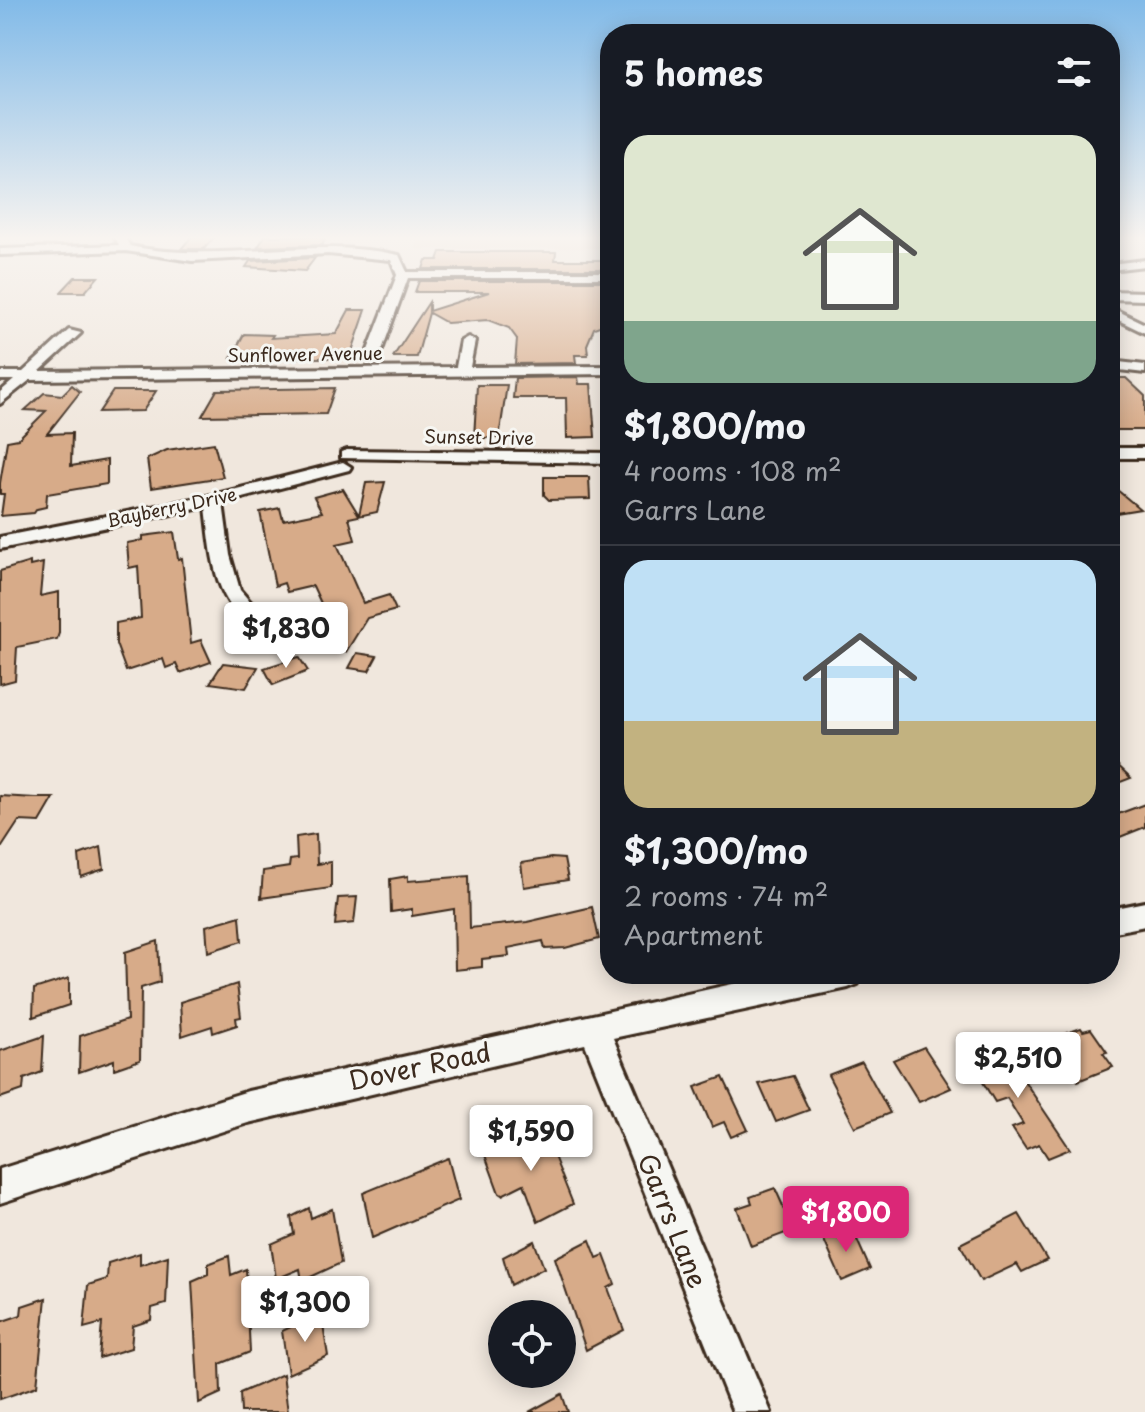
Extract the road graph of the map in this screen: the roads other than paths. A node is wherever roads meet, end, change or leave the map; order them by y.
1 (393, 302) edge
2 (1120, 316) edge
3 (1145, 329) edge
4 (74, 333) dead end
5 (468, 341) dead end
6 (375, 350) dead end
7 (1120, 366) edge
8 (1145, 369) edge
9 (600, 370) edge
10 (462, 371) junction
11 (0, 376) edge
12 (27, 376) junction
13 (0, 400) edge
14 (1120, 453) edge
15 (1145, 453) edge
16 (600, 458) edge
17 (345, 461) joint
18 (214, 500) junction
19 (0, 543) edge
20 (269, 625) dead end
21 (1145, 914) edge
22 (1120, 919) edge
23 (802, 984) edge
24 (594, 1029) junction
25 (0, 1186) edge
26 (752, 1412) edge

1 - 6 street
2 - 3 street
4 - 12 street
5 - 10 street
7 - 8 street
9 - 10 street, Sunflower Avenue
10 - 12 street, Sunflower Avenue
11 - 12 street, Sunflower Avenue
12 - 13 street
14 - 15 street
16 - 17 street, Sunset Drive
17 - 18 street, Bayberry Drive
18 - 19 street, Bayberry Drive
18 - 20 street
21 - 22 street
23 - 24 street, Dover Road
24 - 25 street, Dover Road
24 - 26 street, Garrs Lane

